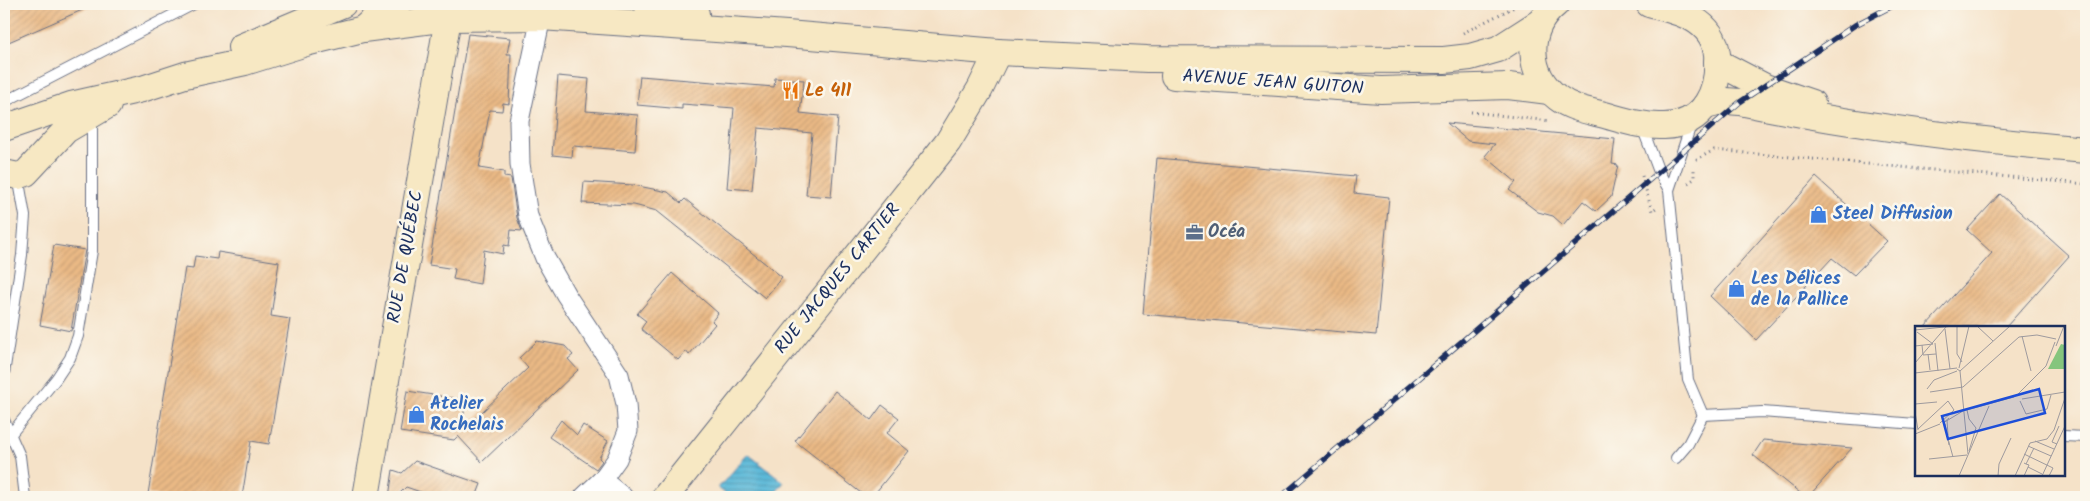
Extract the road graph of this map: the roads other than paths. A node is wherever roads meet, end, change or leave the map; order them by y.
1 (194, 4) edge
2 (343, 4) edge
3 (396, 4) edge
4 (647, 4) edge
5 (1649, 4) edge
6 (452, 8) edge
7 (1548, 13) edge
8 (1699, 13) edge
9 (541, 17) junction
10 (363, 29) junction
11 (787, 34) junction
12 (998, 52) junction
13 (1717, 62) junction
14 (1281, 72) junction
15 (185, 75) junction
16 (142, 89) junction
17 (1549, 90) junction
18 (4, 102) edge
19 (1699, 111) junction
20 (92, 113) junction
21 (1641, 124) junction
22 (1879, 125) junction
23 (4, 128) edge
24 (2086, 150) edge
25 (11, 175) edge
26 (1669, 190) junction
27 (4, 374) edge
28 (1703, 415) junction
29 (4, 420) edge
30 (1915, 424) edge
31 (10, 435) junction
32 (2065, 436) edge
33 (2086, 437) edge
34 (1676, 458) dead end
35 (602, 480) junction
36 (24, 497) edge
37 (366, 497) edge
38 (584, 497) edge
39 (623, 497) edge
40 (665, 497) edge

1 - 18 lane
2 - 15 street
3 - 10 street
4 - 11 street, AVENUE JEAN GUITON
5 - 8 street
6 - 9 street, AVENUE JEAN GUITON
6 - 10 street, AVENUE JEAN GUITON
6 - 37 street, RUE DE QUÉBEC
7 - 14 street, AVENUE JEAN GUITON
7 - 17 street
8 - 13 street
9 - 11 street, AVENUE JEAN GUITON
9 - 35 street
10 - 15 street, AVENUE JEAN GUITON
11 - 12 street, AVENUE JEAN GUITON
12 - 14 street, AVENUE JEAN GUITON
12 - 40 street, RUE JACQUES CARTIER
13 - 19 street
13 - 22 street
14 - 17 street, AVENUE JEAN GUITON
15 - 16 street
16 - 20 street
16 - 23 street
17 - 21 street
19 - 21 street
19 - 22 street
19 - 26 lane
20 - 25 street
20 - 31 lane
21 - 26 lane
22 - 24 street
25 - 27 lane
26 - 28 lane
28 - 30 lane
28 - 34 lane
29 - 31 lane
31 - 36 lane
32 - 33 lane
35 - 38 street
35 - 39 street

